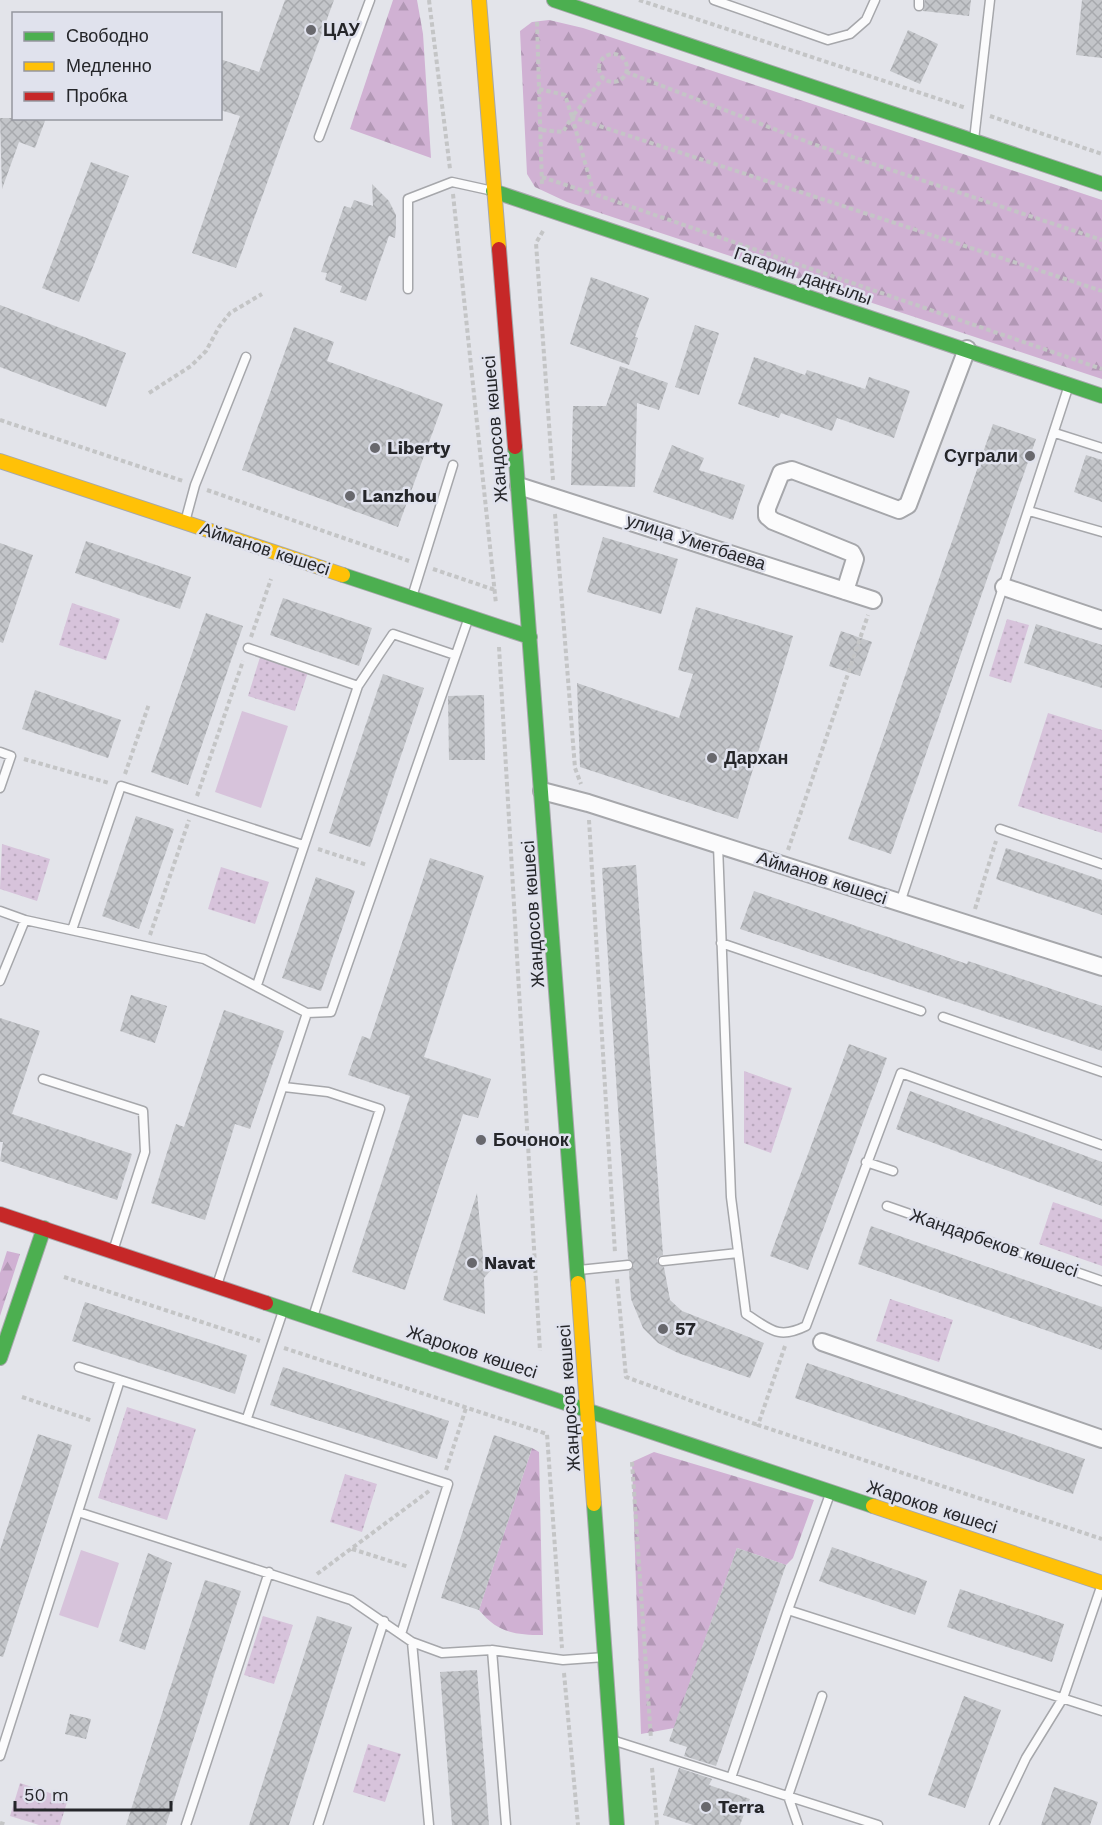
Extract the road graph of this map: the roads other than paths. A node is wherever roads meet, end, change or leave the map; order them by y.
1 (370, 0) edge
2 (479, 0) edge
3 (554, 0) edge
4 (714, 0) edge
5 (875, 0) edge
6 (990, 0) edge
7 (319, 137) dead end
8 (974, 141) junction
9 (1102, 184) edge
10 (493, 191) junction
11 (408, 289) dead end
12 (967, 350) junction
13 (246, 357) dead end
14 (1069, 384) junction
15 (1102, 396) edge
16 (1055, 433) junction
17 (1102, 448) edge
18 (0, 461) edge
19 (453, 465) dead end
20 (519, 486) junction
21 (1029, 511) junction
22 (185, 522) junction
23 (1102, 532) edge
24 (1004, 587) junction
25 (845, 591) junction
26 (412, 597) junction
27 (873, 600) road end
28 (469, 616) junction
29 (1102, 620) edge
30 (530, 637) junction
31 (248, 648) road end
32 (456, 655) junction
33 (358, 686) junction
34 (0, 752) edge
35 (0, 788) edge
36 (542, 791) junction
37 (1000, 829) road end
38 (303, 844) junction
39 (718, 845) junction
40 (1102, 864) edge
41 (900, 903) junction
42 (0, 911) edge
43 (25, 920) junction
44 (72, 930) junction
45 (721, 943) junction
46 (1102, 967) edge
47 (0, 981) edge
48 (257, 985) junction
49 (921, 1011) dead end
50 (306, 1013) junction
51 (943, 1017) dead end
52 (1102, 1072) edge
53 (43, 1079) dead end
54 (284, 1087) junction
55 (1102, 1145) edge
56 (866, 1162) junction
57 (893, 1171) dead end
58 (887, 1206) dead end
59 (1, 1219) edge
60 (44, 1228) junction
61 (113, 1251) junction
62 (738, 1253) junction
63 (663, 1261) dead end
64 (628, 1265) dead end
65 (578, 1270) junction
66 (1102, 1281) edge
67 (217, 1285) junction
68 (284, 1308) junction
69 (313, 1317) junction
70 (822, 1342) dead end
71 (0, 1358) edge
72 (79, 1367) dead end
73 (120, 1380) junction
74 (587, 1409) junction
75 (247, 1418) junction
76 (1102, 1439) edge
77 (831, 1493) junction
78 (78, 1512) junction
79 (269, 1572) junction
80 (1102, 1583) edge
81 (789, 1610) junction
82 (384, 1621) junction
83 (401, 1634) junction
84 (412, 1642) junction
85 (492, 1650) junction
86 (605, 1657) junction
87 (822, 1696) dead end
88 (1063, 1698) junction
89 (1102, 1711) edge
90 (611, 1740) junction
91 (0, 1756) edge
92 (731, 1778) junction
93 (788, 1796) junction
94 (186, 1825) edge
95 (318, 1825) edge
96 (429, 1825) edge
97 (506, 1825) edge
98 (617, 1825) edge
99 (798, 1825) edge
100 (878, 1825) edge
101 (994, 1825) edge

1 - 7 lane
2 - 10 main road, Жандосов көшесі
3 - 8 main road
4 - 5 lane
6 - 8 lane
8 - 9 main road
10 - 11 lane
10 - 12 main road, Гагарин даңғылы
10 - 20 main road, Жандосов көшесі
12 - 14 main road, Гагарин даңғылы
12 - 25 street
13 - 22 lane
14 - 15 main road, Гагарин даңғылы
14 - 16 lane
16 - 17 lane
16 - 21 lane
18 - 22 main road, Айманов көшесі
19 - 26 lane
20 - 25 street, улица Уметбаева
20 - 30 main road, Жандосов көшесі
21 - 23 lane
21 - 24 lane
22 - 26 main road, Айманов көшесі
24 - 29 street
24 - 41 lane
25 - 27 street, улица Уметбаева
26 - 28 main road, Айманов көшесі
28 - 30 main road, Айманов көшесі
28 - 32 lane
30 - 36 main road, Жандосов көшесі
31 - 33 lane
32 - 33 lane
32 - 50 lane
33 - 38 lane
34 - 35 lane
36 - 39 street, Айманов көшесі
36 - 65 main road, Жандосов көшесі
37 - 40 lane
38 - 44 lane
38 - 48 lane
39 - 41 street, Айманов көшесі
39 - 45 lane
41 - 46 street, Айманов көшесі
42 - 43 lane
43 - 44 lane
43 - 47 lane
44 - 48 lane
45 - 49 lane
45 - 62 lane
48 - 50 lane
50 - 54 lane
51 - 52 lane
53 - 61 lane
54 - 67 lane
54 - 69 lane
55 - 56 lane
56 - 57 lane
56 - 62 lane
58 - 66 lane, Жандарбеков көшесі
59 - 60 main road, Жароков көшесі
60 - 61 main road, Жароков көшесі
60 - 71 main road
61 - 67 main road, Жароков көшесі
62 - 63 lane
64 - 65 lane
65 - 74 main road, Жандосов көшесі
67 - 68 main road, Жароков көшесі
68 - 69 main road, Жароков көшесі
68 - 75 lane
69 - 74 main road, Жароков көшесі
70 - 76 street
72 - 73 lane
73 - 75 lane
73 - 78 lane
74 - 77 main road, Жароков көшесі
74 - 86 main road, Жандосов көшесі
75 - 83 lane
77 - 80 main road, Жароков көшесі
77 - 81 lane
78 - 79 lane
78 - 91 lane
79 - 82 lane
79 - 94 lane
80 - 88 lane
81 - 88 lane
81 - 92 lane
82 - 83 lane
82 - 95 lane
83 - 84 lane
84 - 85 lane
84 - 96 lane
85 - 86 lane
85 - 97 lane
86 - 90 main road, Жандосов көшесі
87 - 93 lane
88 - 89 lane
88 - 101 lane
90 - 92 lane
90 - 98 main road, Жандосов көшесі
92 - 93 lane
93 - 99 lane
93 - 100 lane

